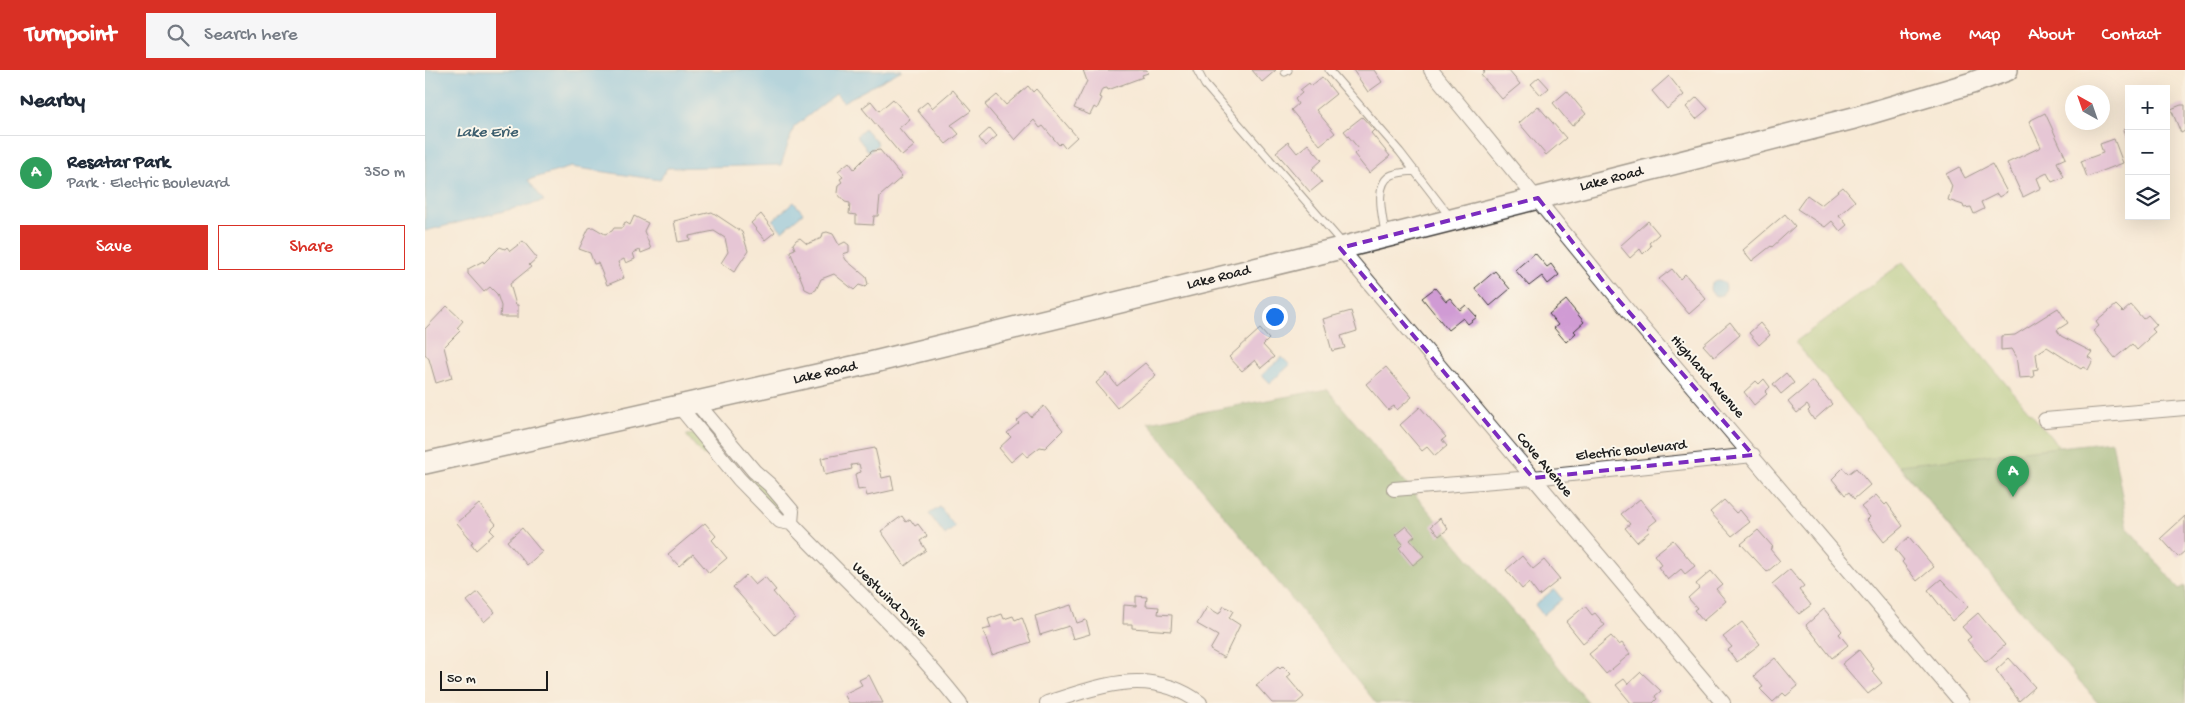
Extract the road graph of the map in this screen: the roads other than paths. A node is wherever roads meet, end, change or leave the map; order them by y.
1 (1197, 70) edge
2 (1329, 70) edge
3 (1431, 70) edge
4 (2007, 70) edge
5 (1415, 171) junction
6 (1538, 198) junction
7 (1451, 220) junction
8 (1385, 236) junction
9 (1343, 247) junction
10 (688, 404) junction
11 (2185, 408) edge
12 (2045, 420) dead end
13 (1753, 455) junction
14 (425, 463) edge
15 (1533, 478) junction
16 (1394, 489) dead end
17 (960, 703) edge
18 (1047, 703) edge
19 (1200, 703) edge
20 (1723, 703) edge
21 (1962, 703) edge

1 - 9 lane
2 - 5 lane
3 - 6 street, Highland Avenue
4 - 6 main road, Lake Road
5 - 7 lane
5 - 8 lane
6 - 7 main road, Lake Road
6 - 13 street, Highland Avenue
7 - 8 main road, Lake Road
8 - 9 main road, Lake Road
9 - 10 main road, Lake Road
9 - 15 street, Cove Avenue
10 - 14 main road, Lake Road
10 - 17 street, Westwind Drive
11 - 12 street
13 - 15 street, Electric Boulevard
13 - 21 street, Highland Avenue
15 - 16 street, Electric Boulevard
15 - 20 street, Cove Avenue
18 - 19 street

